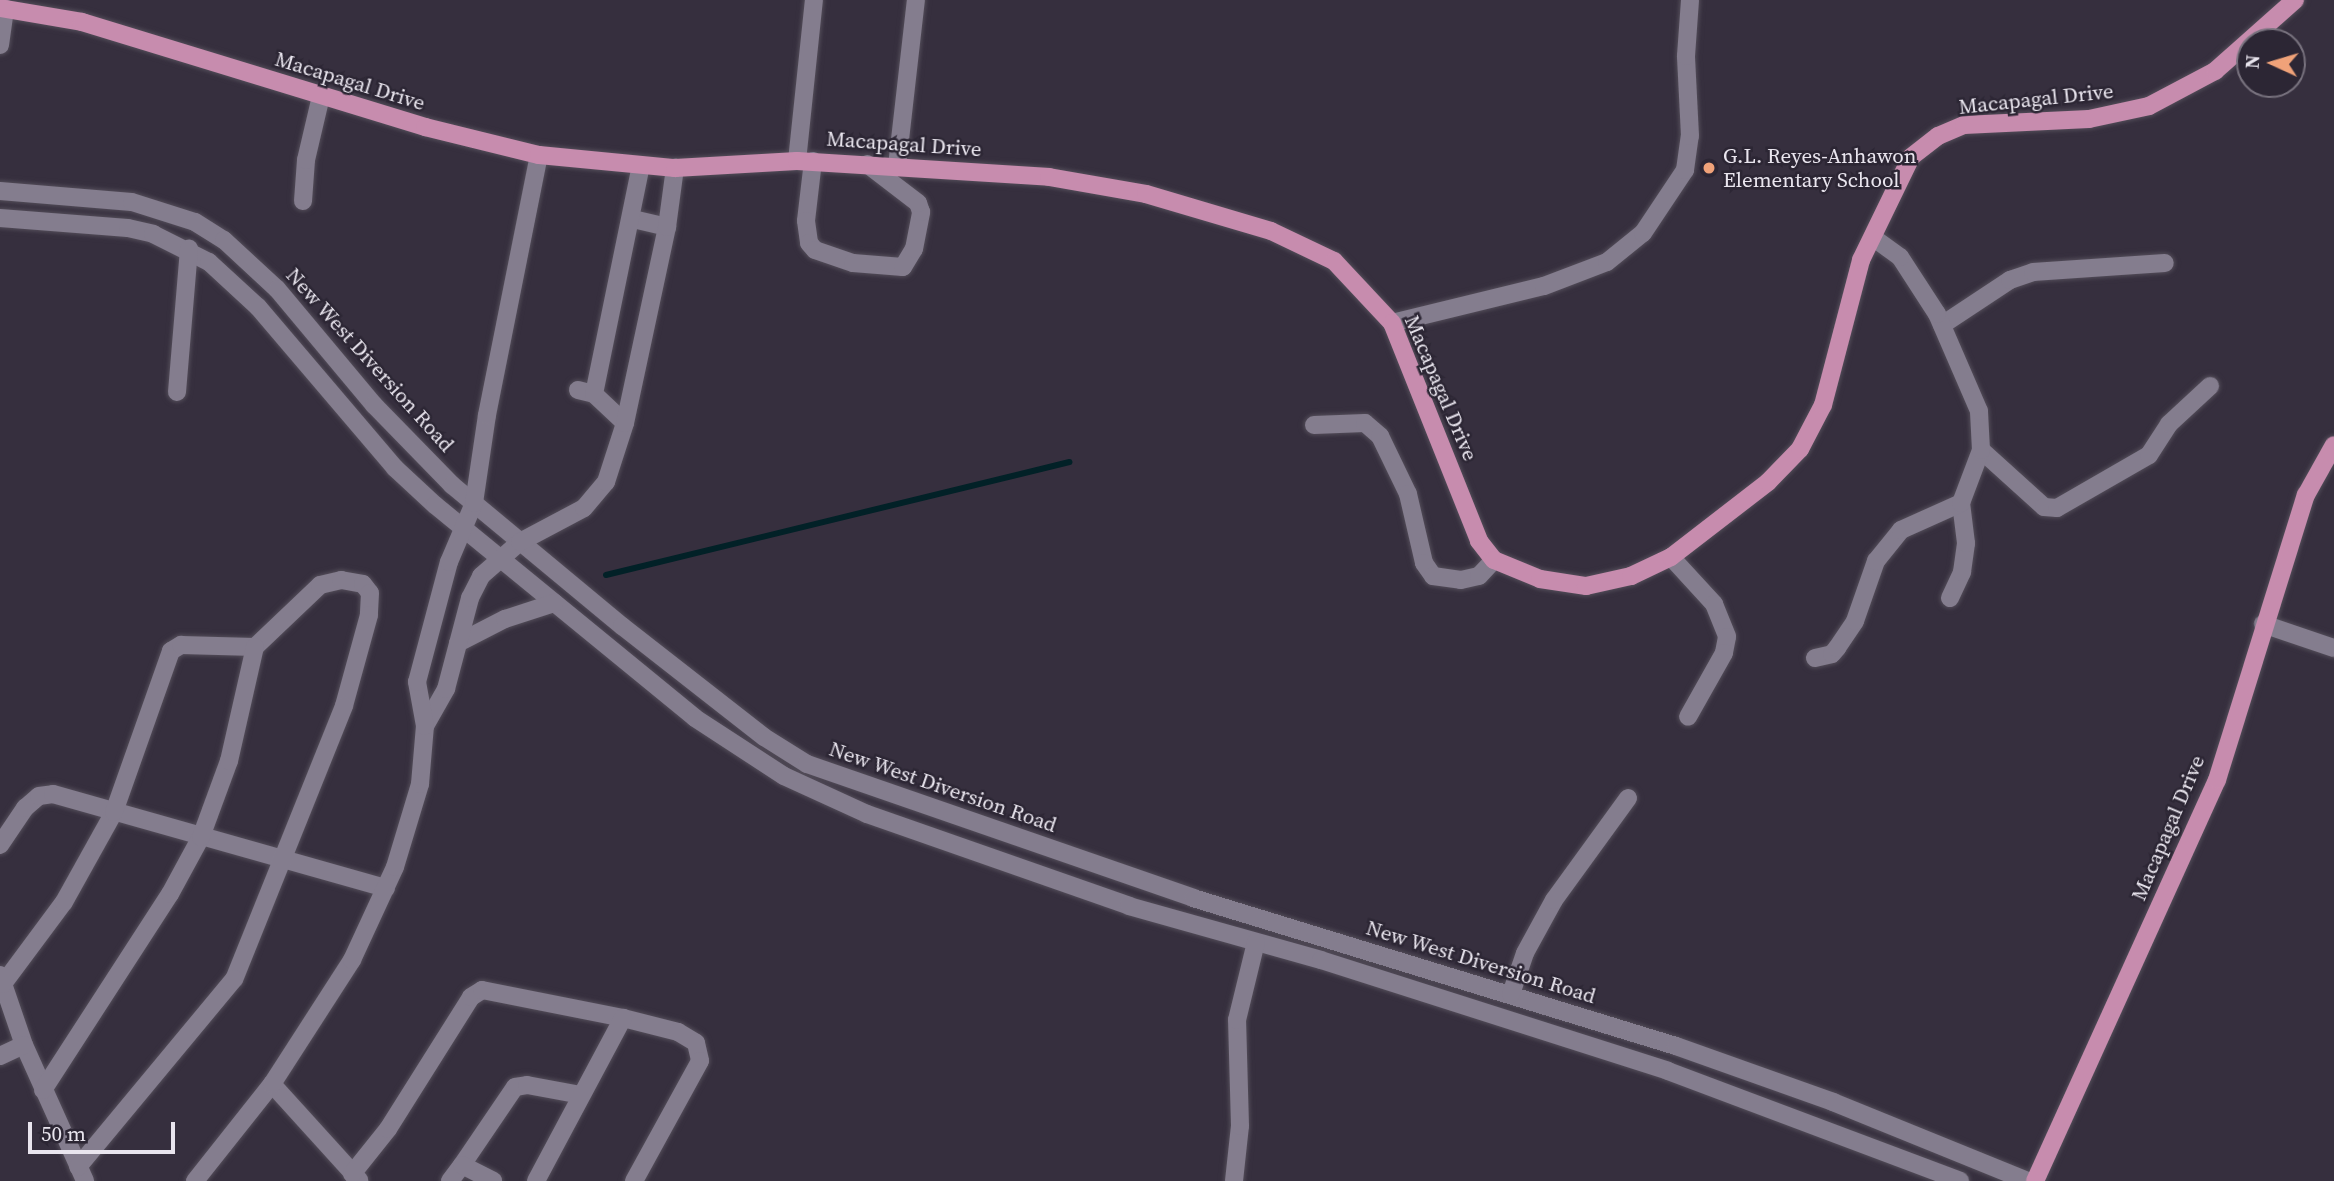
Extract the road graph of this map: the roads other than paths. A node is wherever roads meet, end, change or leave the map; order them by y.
1 (814, 0) edge
2 (916, 0) edge
3 (1689, 0) edge
4 (2295, 0) edge
5 (2, 8) edge
6 (0, 46) edge
7 (321, 96) junction
8 (539, 155) junction
9 (805, 161) junction
10 (867, 164) junction
11 (641, 166) junction
12 (897, 166) junction
13 (675, 168) junction
14 (0, 191) edge
15 (303, 201) dead end
16 (0, 218) edge
17 (633, 219) junction
18 (667, 227) junction
19 (1874, 237) junction
20 (189, 249) junction
21 (2165, 263) dead end
22 (1392, 323) junction
23 (1942, 325) junction
24 (2210, 386) dead end
25 (177, 392) dead end
26 (625, 423) junction
27 (1314, 425) dead end
28 (2334, 445) edge
29 (1981, 450) junction
30 (474, 503) junction
31 (1961, 503) junction
32 (462, 527) junction
33 (520, 542) junction
34 (1671, 557) junction
35 (499, 559) junction
36 (1494, 560) junction
37 (1950, 598) dead end
38 (554, 603) junction
39 (435, 614) junction
40 (464, 622) junction
41 (2263, 624) junction
42 (458, 643) junction
43 (255, 646) junction
44 (2334, 648) edge
45 (1815, 658) dead end
46 (1688, 717) dead end
47 (425, 726) junction
48 (1629, 798) dead end
49 (114, 812) junction
50 (201, 837) junction
51 (0, 845) edge
52 (282, 859) junction
53 (386, 888) junction
54 (1256, 942) junction
55 (1, 980) edge
56 (1511, 994) junction
57 (623, 1018) junction
58 (24, 1045) junction
59 (0, 1056) edge
60 (272, 1084) junction
61 (43, 1090) junction
62 (581, 1095) junction
63 (461, 1165) junction
64 (81, 1174) edge
65 (356, 1177) edge
66 (195, 1181) edge
67 (450, 1181) edge
68 (493, 1181) edge
69 (536, 1181) edge
70 (634, 1181) edge
71 (1234, 1181) edge
72 (1959, 1181) edge
73 (2028, 1181) edge
74 (2035, 1181) edge

1 - 9 street
2 - 12 street
3 - 22 street
4 - 19 main road, Macapagal Drive
5 - 6 street
5 - 7 main road, Macapagal Drive
7 - 8 main road, Macapagal Drive
7 - 15 street
8 - 11 main road, Macapagal Drive
8 - 30 street
9 - 10 main road, Macapagal Drive
9 - 10 street
9 - 13 main road, Macapagal Drive
10 - 12 main road, Macapagal Drive
11 - 13 main road, Macapagal Drive
11 - 17 street
12 - 22 main road, Macapagal Drive
13 - 18 street
14 - 30 street, New West Diversion Road
16 - 20 street, New West Diversion Road
17 - 18 street
17 - 26 street
18 - 26 street
19 - 23 street
19 - 34 main road, Macapagal Drive
20 - 25 street
20 - 32 street, New West Diversion Road
21 - 23 street
22 - 36 main road, Macapagal Drive
23 - 29 street
24 - 29 street
26 - 33 street
27 - 36 street
28 - 41 main road, Macapagal Drive
29 - 31 street
30 - 32 street
30 - 33 street, New West Diversion Road
31 - 37 street
31 - 45 street
32 - 35 street, New West Diversion Road
32 - 39 street
33 - 35 street
33 - 56 street, New West Diversion Road
34 - 36 main road, Macapagal Drive
34 - 46 street
35 - 38 street, New West Diversion Road
35 - 40 street
38 - 42 street
38 - 54 street, New West Diversion Road
39 - 40 street
39 - 47 street
40 - 42 street
41 - 44 street
41 - 74 main road, Macapagal Drive
42 - 47 street
43 - 49 street
43 - 50 street
43 - 52 street
47 - 53 street
48 - 56 street
49 - 50 street
49 - 51 street
49 - 55 street
50 - 52 street
50 - 61 street
52 - 53 street
52 - 64 street
53 - 60 street
54 - 71 street
54 - 72 street, New West Diversion Road
55 - 58 street
56 - 73 street, New West Diversion Road
57 - 62 street
57 - 65 street
57 - 70 street
58 - 59 street
58 - 61 street
60 - 65 street
60 - 66 street
61 - 64 street
62 - 63 street
62 - 69 street
63 - 67 street
63 - 68 street

